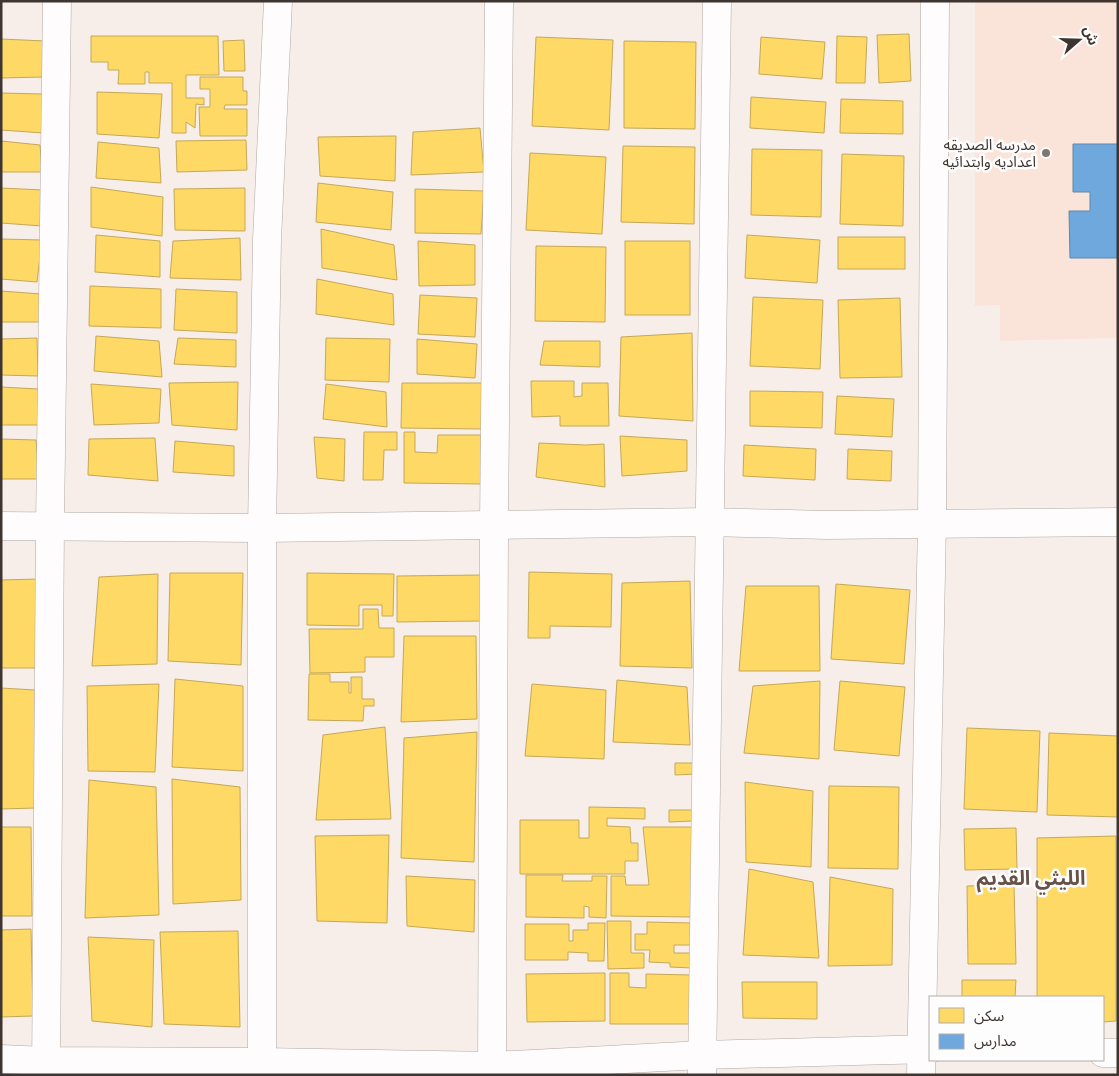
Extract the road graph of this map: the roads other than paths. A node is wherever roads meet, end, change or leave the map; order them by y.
1 (57, 1) edge
2 (278, 1) edge
3 (499, 1) edge
4 (717, 1) edge
5 (934, 1) edge
6 (709, 522) junction
7 (1118, 522) edge
8 (932, 523) junction
9 (1, 526) edge
10 (50, 526) junction
11 (494, 526) junction
12 (262, 528) junction
13 (1104, 1053) edge
14 (1118, 1054) edge
15 (924, 1057) edge
16 (1, 1059) edge
17 (702, 1065) edge
18 (46, 1068) edge
19 (262, 1068) edge
20 (492, 1071) edge

1 - 10 street
2 - 12 street
3 - 11 street
4 - 6 street
5 - 8 street
6 - 8 street
6 - 11 street
6 - 17 street
7 - 8 street
8 - 15 street
9 - 10 street
10 - 12 street
10 - 18 street
11 - 12 street
11 - 20 street
12 - 19 street
13 - 14 street
15 - 17 street
16 - 18 street
17 - 20 street
18 - 19 street
19 - 20 street

